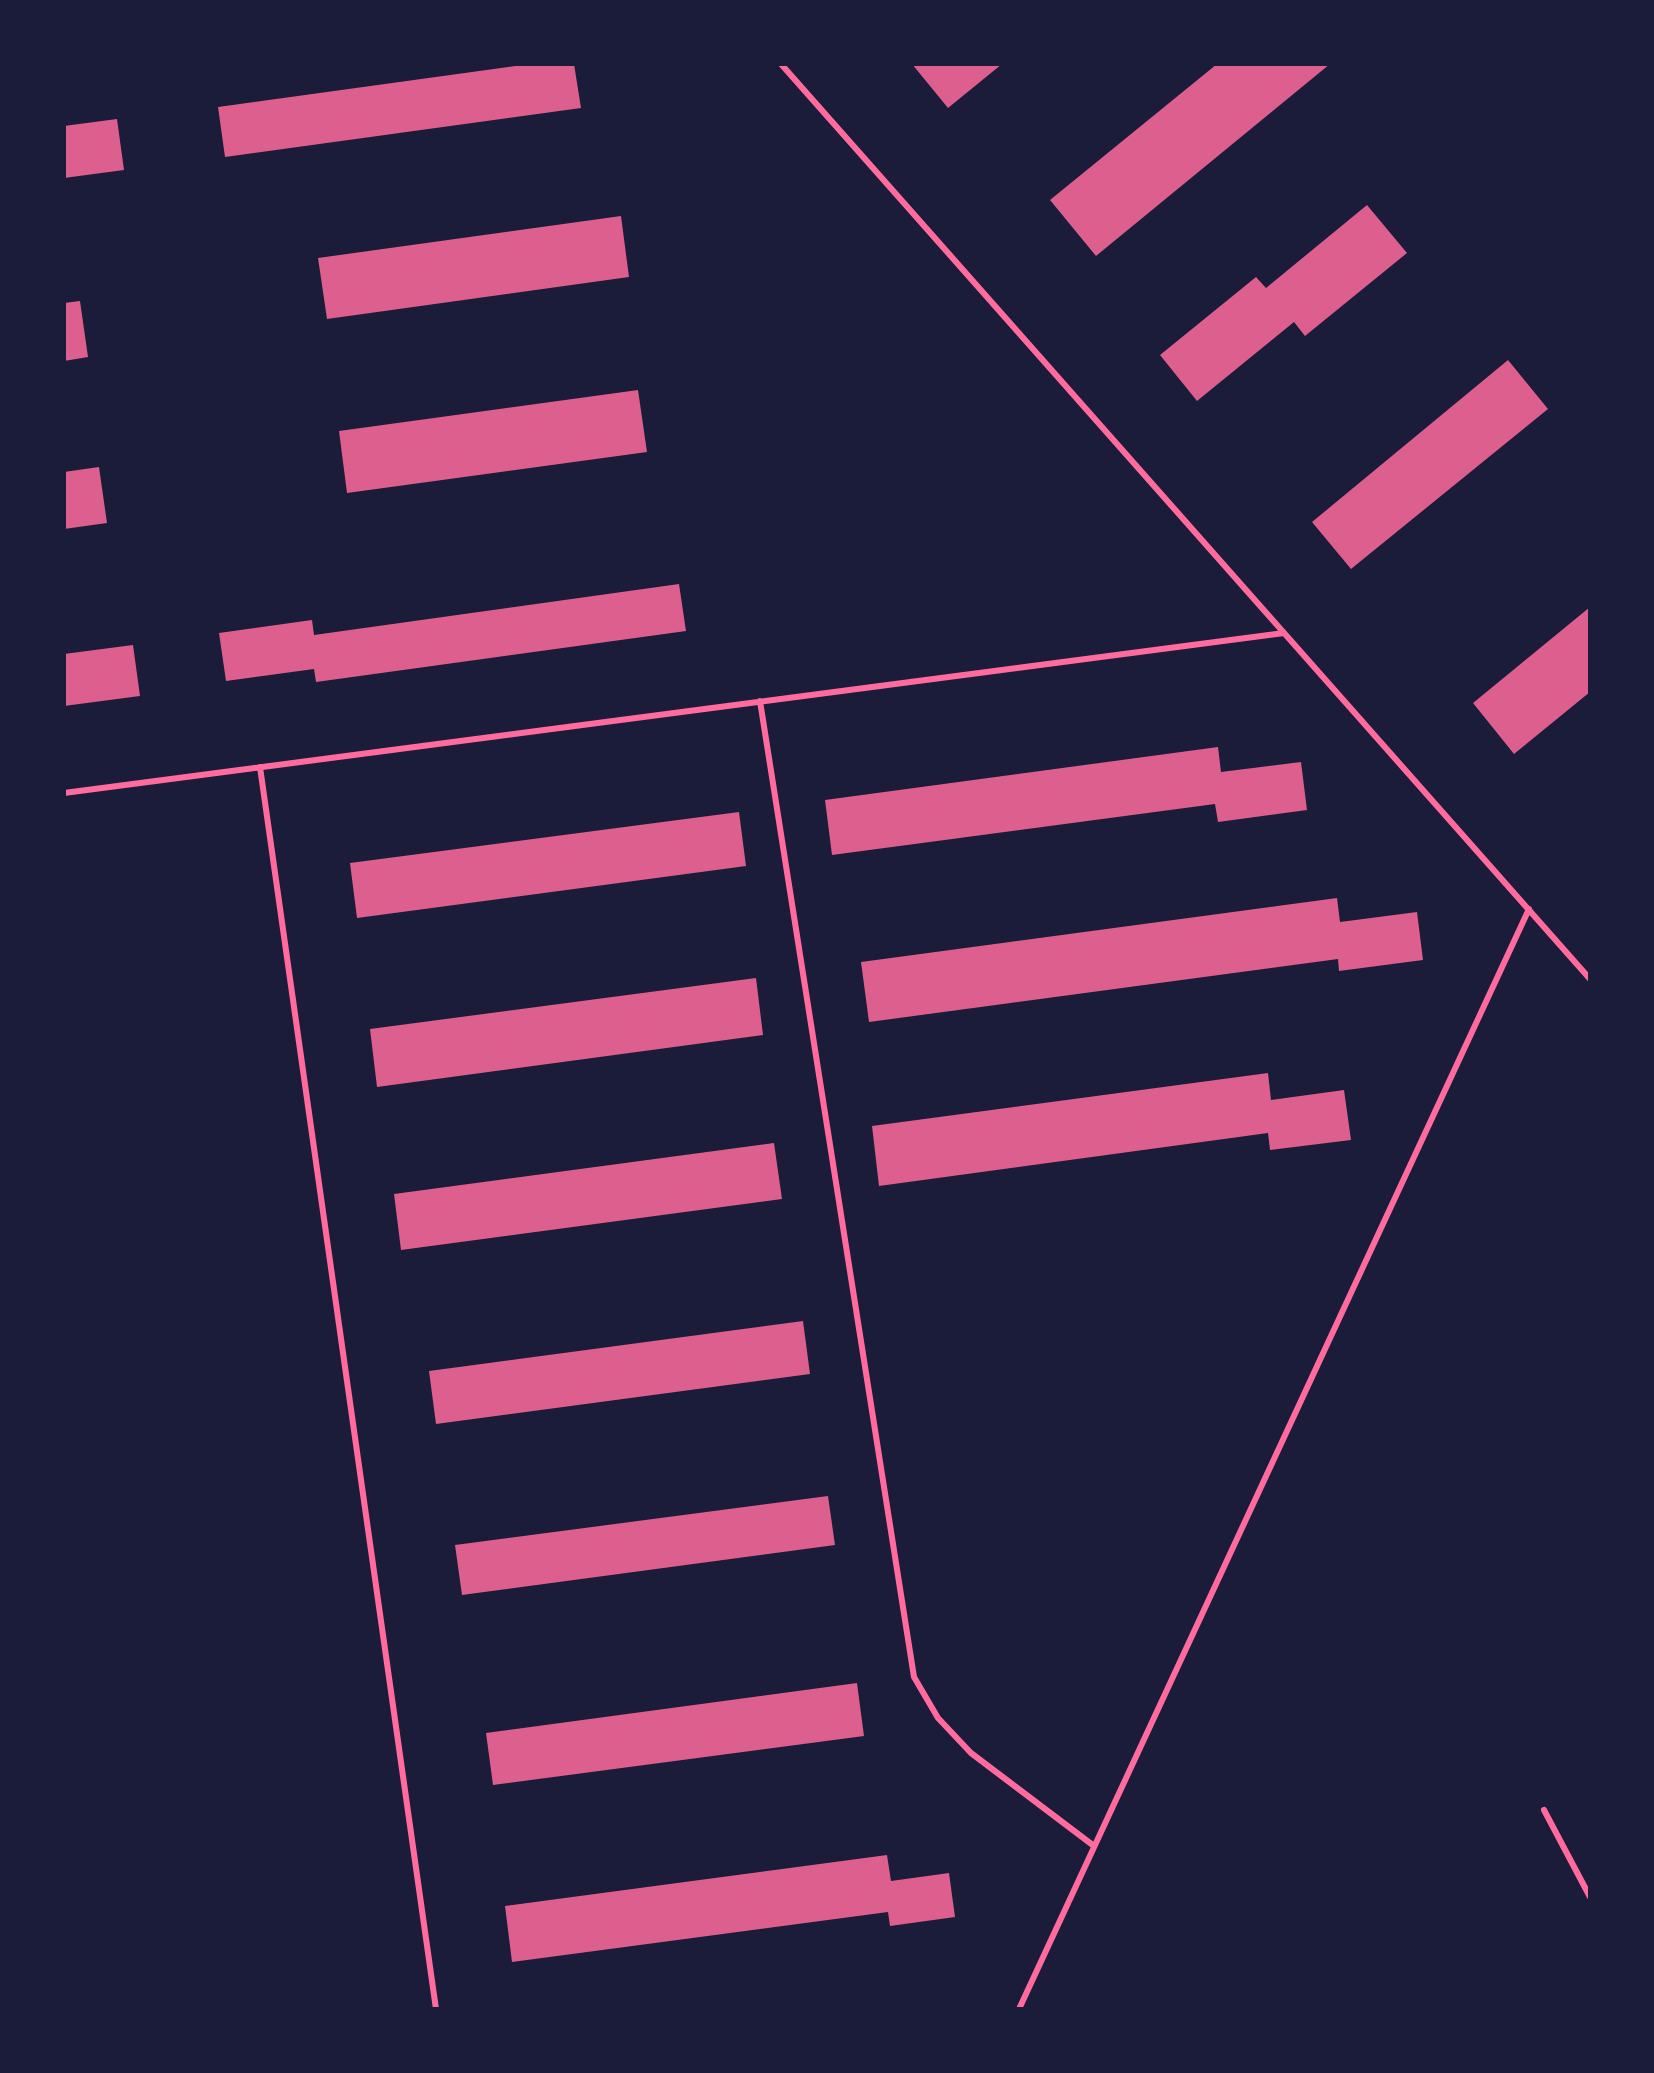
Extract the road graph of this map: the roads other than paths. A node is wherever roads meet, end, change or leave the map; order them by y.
1 (781, 64) edge
2 (1284, 633) junction
3 (760, 701) junction
4 (260, 767) junction
5 (64, 793) edge
6 (1529, 909) junction
7 (1590, 979) edge
8 (1544, 1810) dead end
9 (1094, 1846) junction
10 (1590, 1897) edge
11 (436, 2009) edge
12 (1019, 2009) edge

1 - 2 lane
2 - 3 lane
2 - 6 lane
3 - 4 lane
3 - 9 lane
4 - 5 lane
4 - 11 lane
6 - 7 lane
6 - 9 lane
8 - 10 lane
9 - 12 lane

